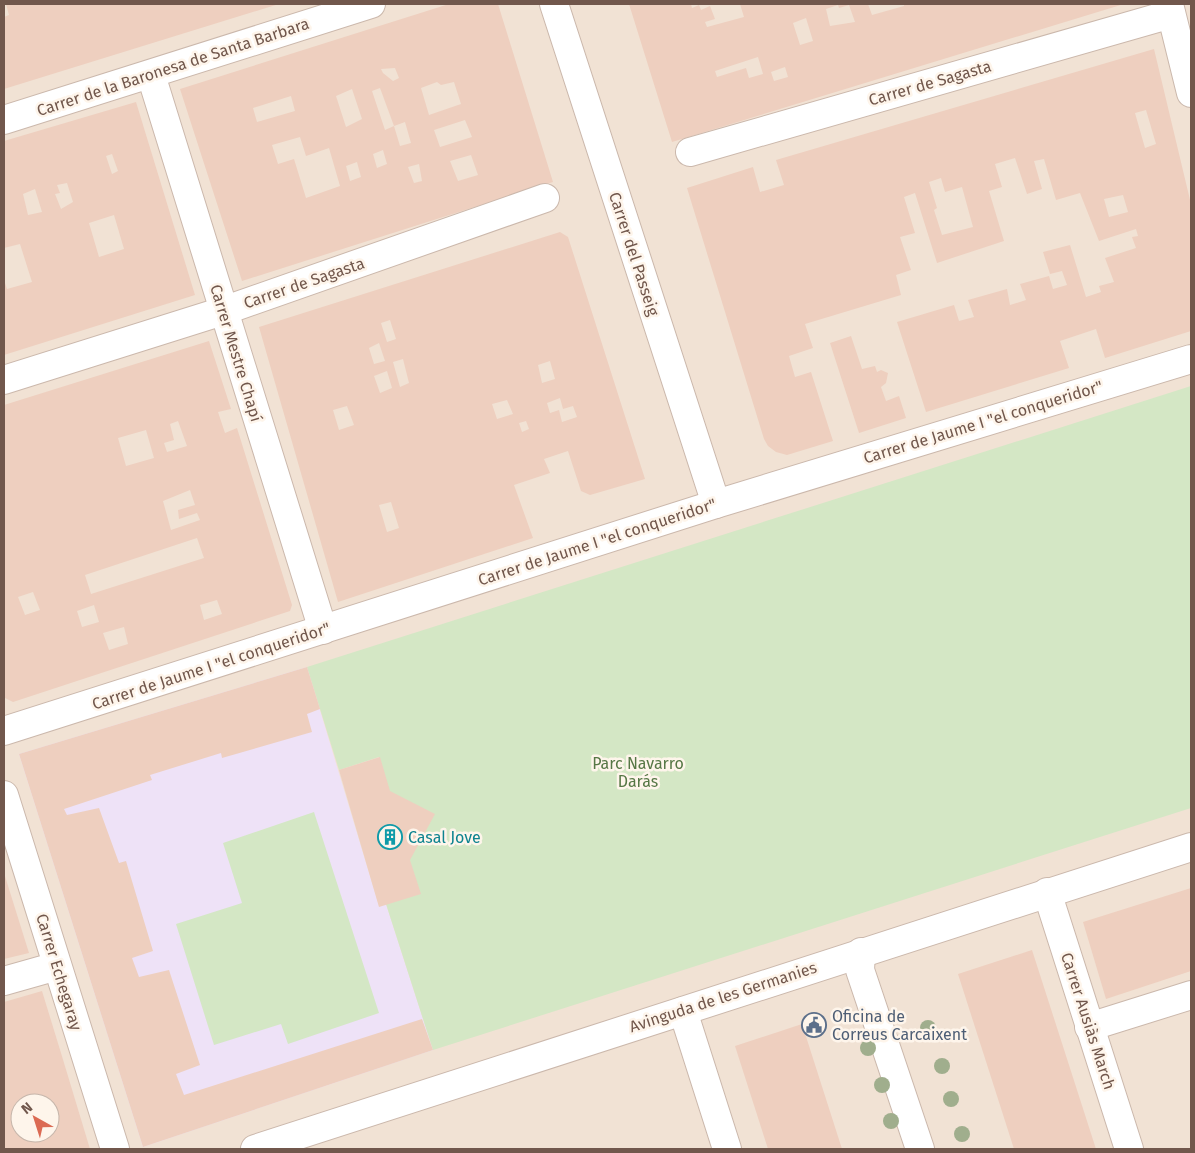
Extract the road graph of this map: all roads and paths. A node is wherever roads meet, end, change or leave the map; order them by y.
1 (371, 4) edge
2 (554, 4) edge
3 (1170, 9) edge
4 (151, 75) junction
5 (1191, 93) edge
6 (4, 120) edge
7 (690, 152) dead end
8 (544, 198) dead end
9 (223, 311) junction
10 (1191, 359) edge
11 (4, 380) edge
12 (716, 504) junction
13 (323, 630) junction
14 (4, 731) edge
15 (4, 794) edge
16 (1191, 846) edge
17 (1046, 892) junction
18 (861, 952) junction
19 (57, 966) junction
20 (4, 981) edge
21 (1191, 995) edge
22 (683, 1011) junction
23 (1089, 1027) junction
24 (723, 1148) edge
25 (115, 1149) edge
26 (255, 1149) edge
27 (920, 1149) edge
28 (1129, 1149) edge

1 - 4 street, Carrer de la Baronesa de Santa Barbara
2 - 12 street, Carrer del Passeig
3 - 5 street
3 - 7 street, Carrer de Sagasta
4 - 6 street, Carrer de la Baronesa de Santa Barbara
4 - 9 street, Carrer Mestre Chapí
8 - 9 street, Carrer de Sagasta
9 - 11 street, Carrer de Sagasta
9 - 13 street, Carrer Mestre Chapí
10 - 12 street, Carrer de Jaume I "el conqueridor"
12 - 13 street, Carrer de Jaume I "el conqueridor"
13 - 14 street, Carrer de Jaume I "el conqueridor"
15 - 19 street, Carrer Echegaray
16 - 17 street, Avinguda de les Germanies
17 - 18 street, Avinguda de les Germanies
17 - 23 street, Carrer Ausiàs March
18 - 22 street, Avinguda de les Germanies
18 - 27 street
19 - 20 street
19 - 25 street, Carrer Echegaray
21 - 23 street
22 - 24 street
22 - 26 street, Avinguda de les Germanies
23 - 28 street, Carrer Ausiàs March

